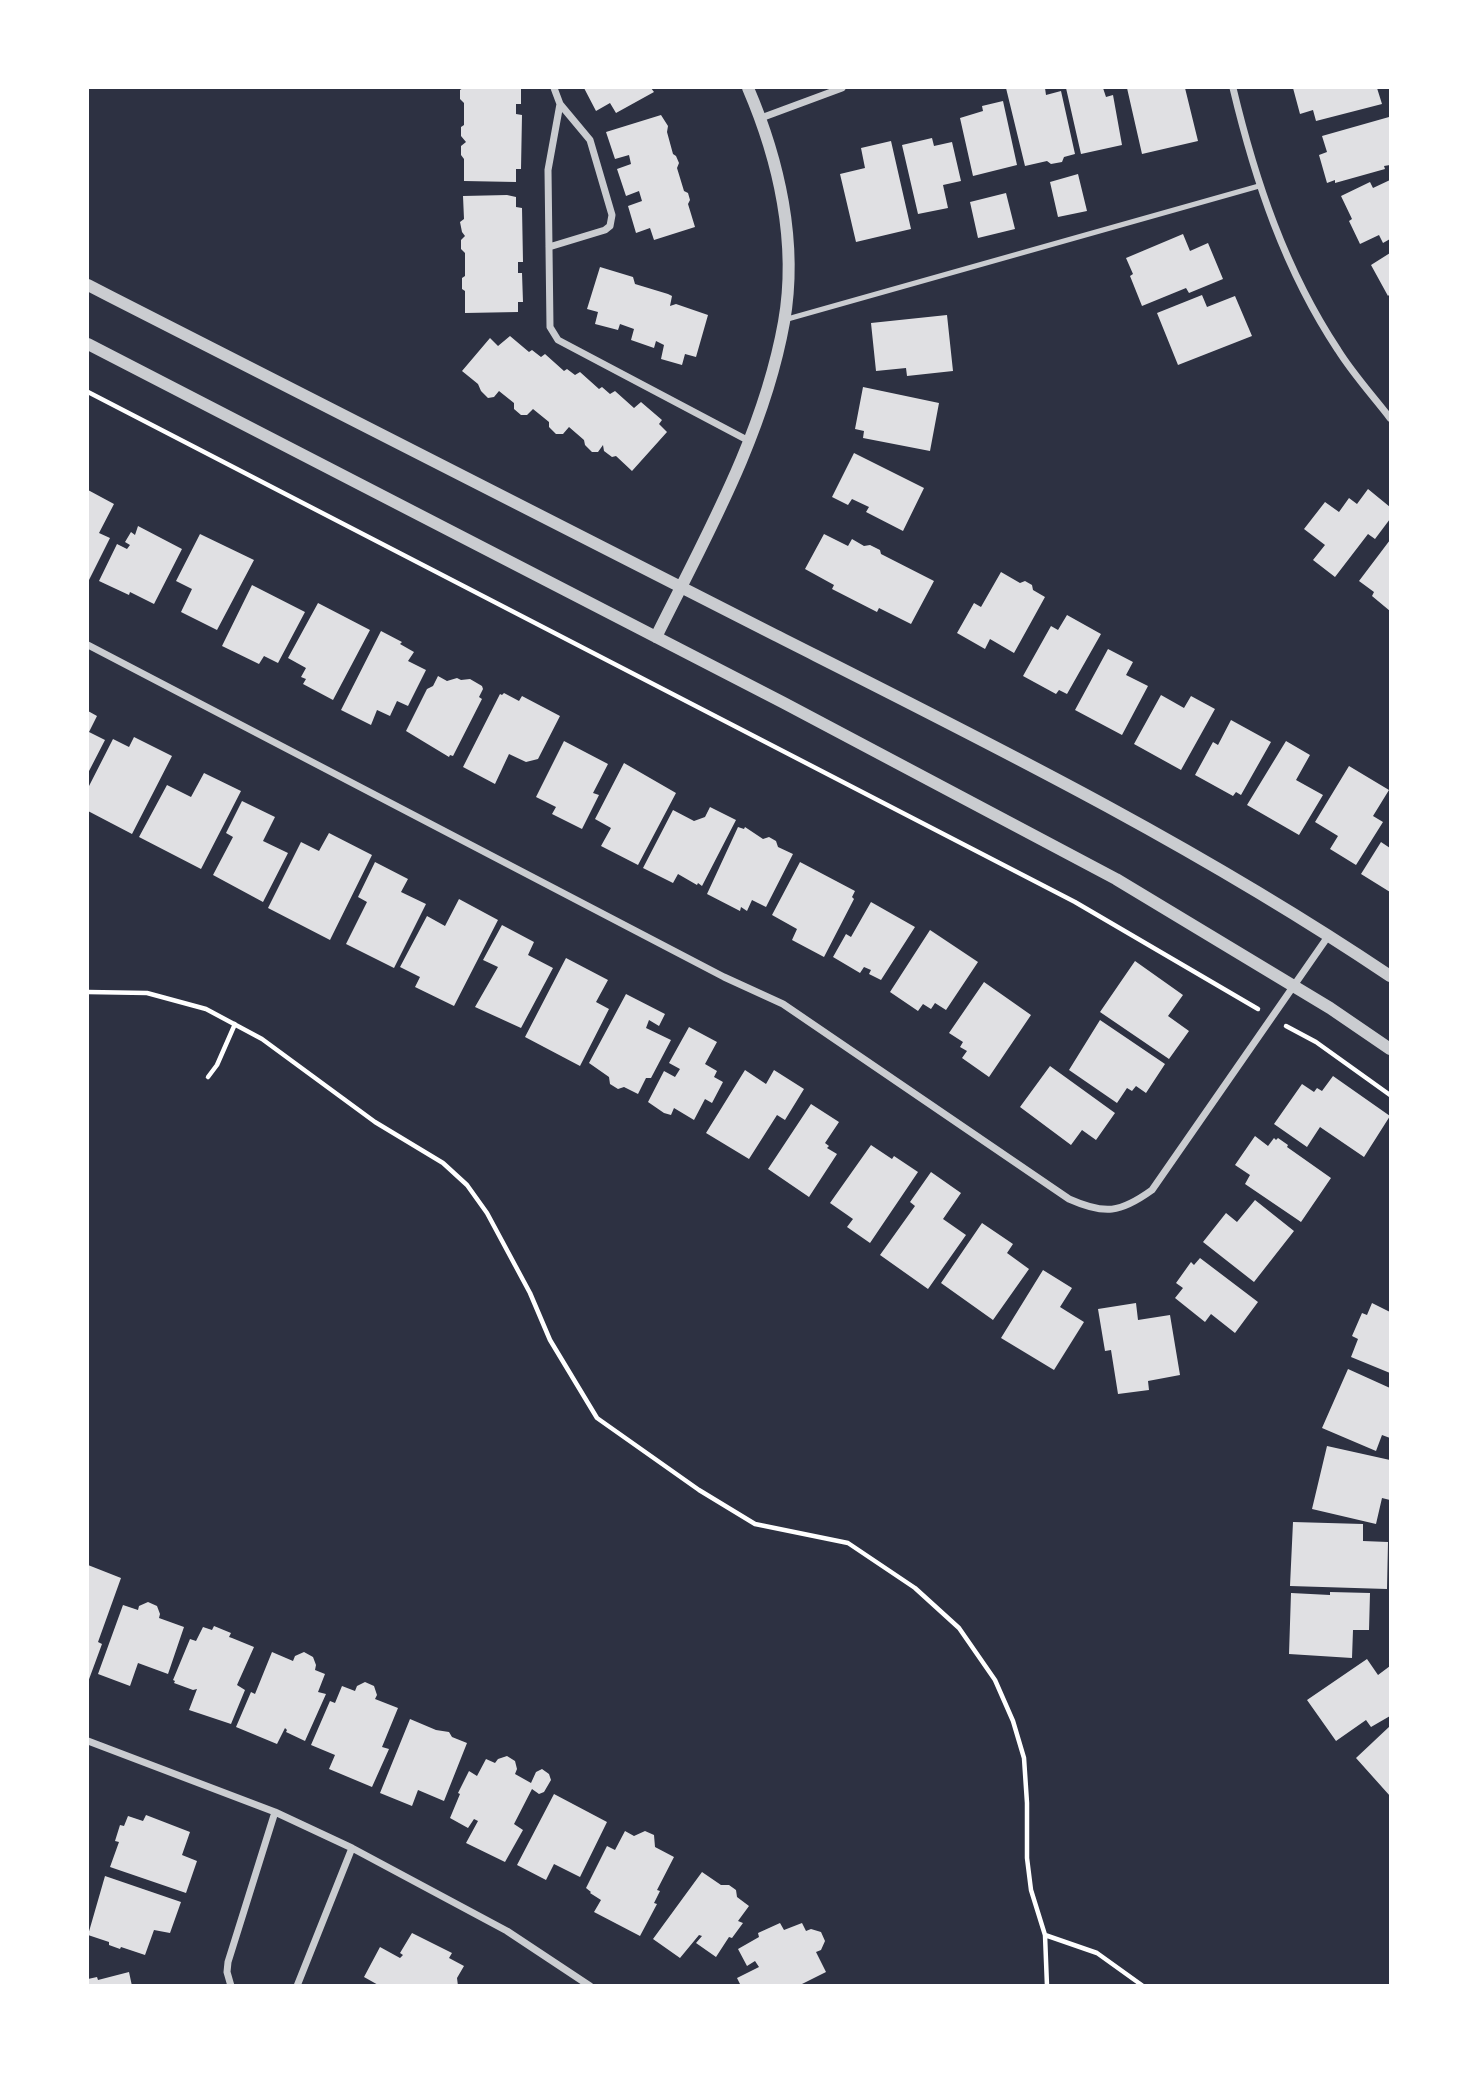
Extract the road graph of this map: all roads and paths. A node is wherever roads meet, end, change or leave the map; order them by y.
1 (554, 88) edge
2 (748, 88) edge
3 (842, 88) edge
4 (1233, 88) edge
5 (560, 104) junction
6 (761, 118) junction
7 (1259, 186) junction
8 (549, 247) junction
9 (88, 285) edge
10 (784, 320) junction
11 (88, 344) edge
12 (88, 392) edge
13 (1391, 418) edge
14 (749, 441) junction
15 (681, 587) junction
16 (656, 637) junction
17 (88, 645) edge
18 (1329, 934) junction
19 (1391, 976) edge
20 (1293, 986) junction
21 (88, 992) edge
22 (1271, 1017) junction
23 (235, 1024) junction
24 (1391, 1049) edge
25 (208, 1077) dead end
26 (1391, 1095) edge
27 (88, 1741) edge
28 (275, 1812) junction
29 (352, 1848) junction
30 (1045, 1935) junction
31 (231, 1986) edge
32 (297, 1986) edge
33 (590, 1986) edge
34 (1047, 1986) edge
35 (1143, 1986) edge

1 - 5 street
2 - 6 street
3 - 6 street
4 - 7 street
5 - 8 street
5 - 8 street
6 - 10 street
7 - 10 lane
7 - 13 street
8 - 14 street
9 - 15 street
10 - 14 street
11 - 16 street
12 - 22 path
14 - 15 street
15 - 16 street
15 - 18 street
16 - 20 street
17 - 22 street
18 - 19 street
18 - 20 street
20 - 22 street
20 - 24 street
21 - 23 path
22 - 26 path
23 - 25 path
23 - 30 path
27 - 28 street
28 - 29 street
28 - 31 street
29 - 32 street
29 - 33 street
30 - 34 path
30 - 35 path

